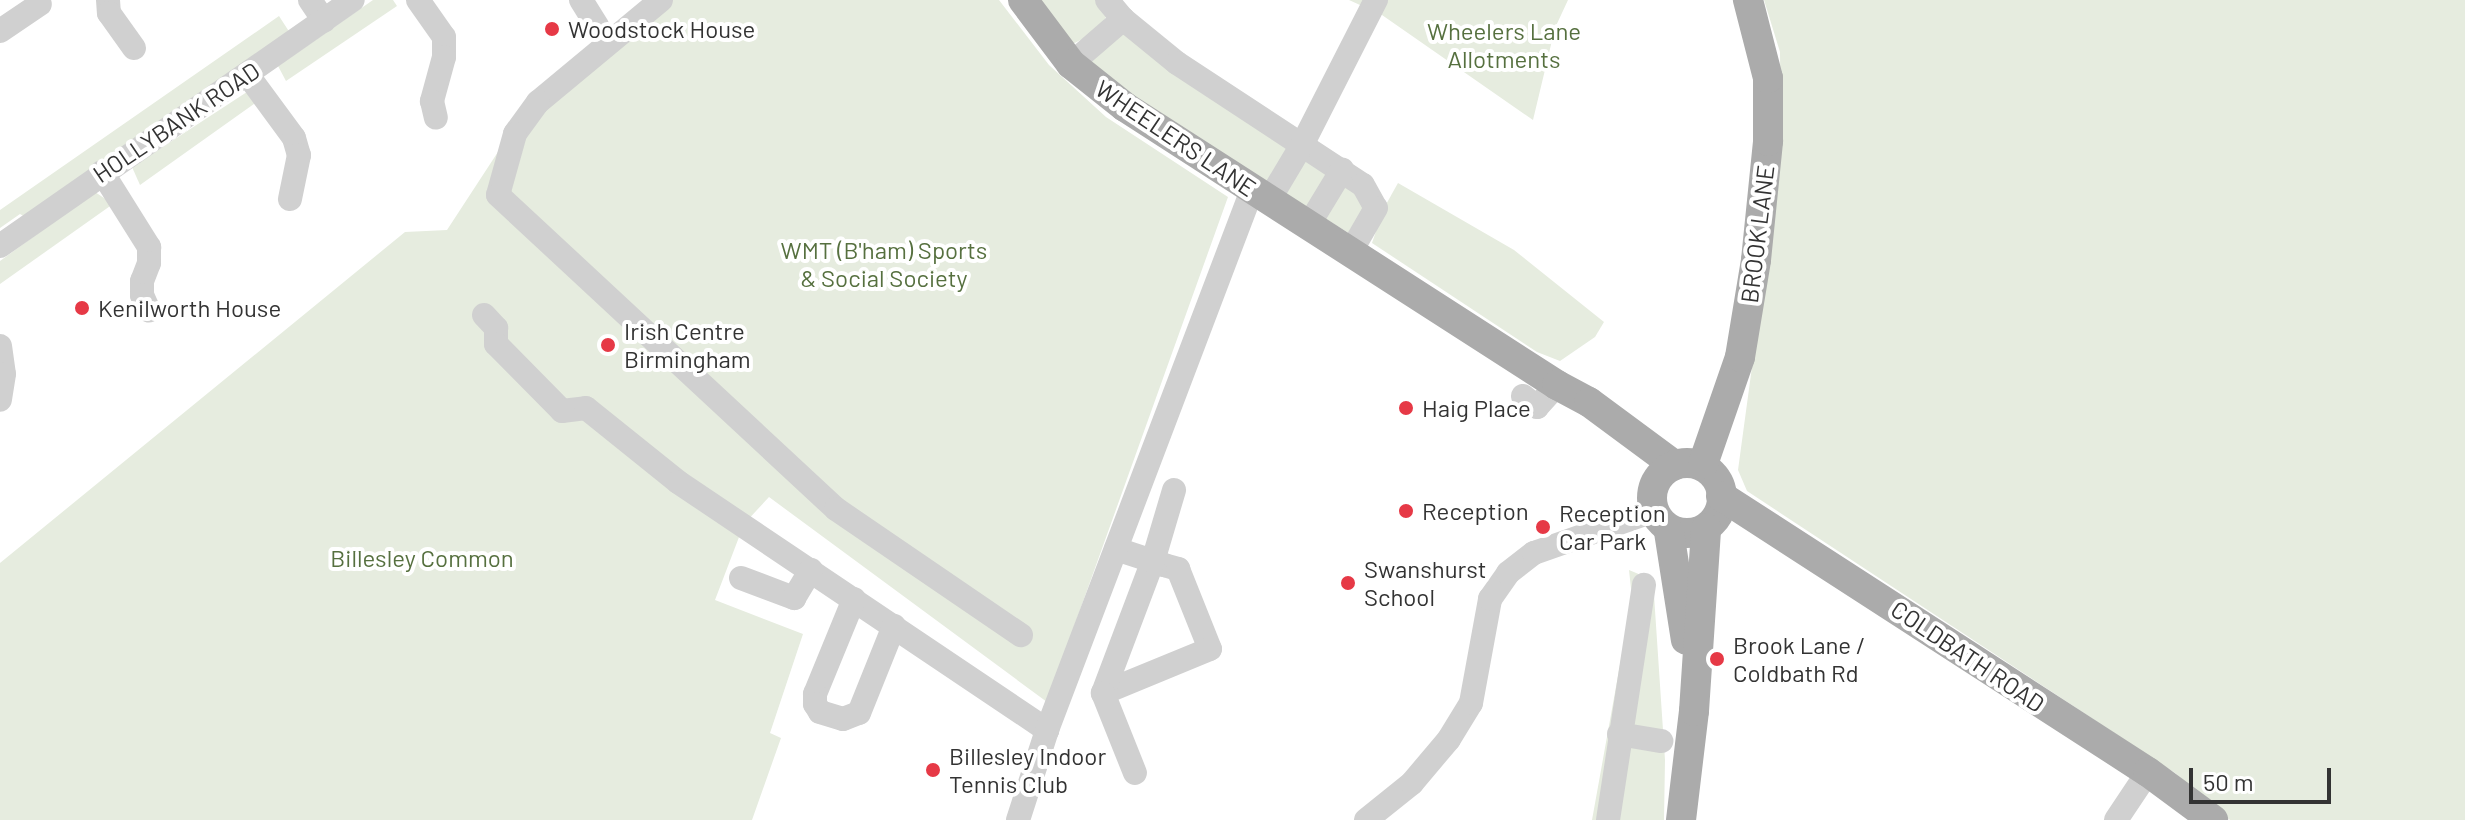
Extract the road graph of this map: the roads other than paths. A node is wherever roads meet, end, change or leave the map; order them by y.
1 (108, 0) edge
2 (310, 0) edge
3 (353, 0) edge
4 (418, 0) edge
5 (581, 0) edge
6 (661, 0) edge
7 (1023, 0) edge
8 (1376, 0) edge
9 (1748, 0) edge
10 (40, 4) dead end
11 (1115, 10) edge
12 (7, 16) edge
13 (324, 21) junction
14 (597, 26) dead end
15 (134, 48) dead end
16 (1071, 64) junction
17 (247, 74) junction
18 (436, 118) dead end
19 (1303, 143) junction
20 (1342, 170) junction
21 (102, 172) junction
22 (1260, 195) junction
23 (290, 199) dead end
24 (1308, 226) junction
25 (0, 246) edge
26 (1350, 253) junction
27 (149, 311) dead end
28 (484, 315) dead end
29 (0, 346) edge
30 (1557, 385) junction
31 (1523, 396) dead end
32 (0, 400) edge
33 (1609, 415) junction
34 (1689, 465) junction
35 (1174, 490) dead end
36 (1721, 496) junction
37 (1658, 513) junction
38 (1706, 528) junction
39 (1116, 549) junction
40 (1153, 561) junction
41 (811, 570) junction
42 (741, 578) dead end
43 (1644, 585) dead end
44 (854, 599) junction
45 (894, 626) junction
46 (1021, 635) dead end
47 (1103, 693) junction
48 (1694, 711) junction
49 (1047, 730) junction
50 (1619, 734) junction
51 (1661, 741) dead end
52 (2148, 772) junction
53 (1135, 773) dead end
54 (1018, 820) edge
55 (1366, 820) edge
56 (1608, 820) edge
57 (1681, 820) edge
58 (2116, 820) edge
59 (2213, 820) edge

1 - 15 street
2 - 13 street
3 - 13 street, HOLLYBANK ROAD
4 - 18 street
5 - 14 street
6 - 46 street
7 - 16 main road, WHEELERS LANE
8 - 19 street
9 - 34 main road, BROOK LANE
10 - 12 street
11 - 16 street
11 - 19 street
13 - 17 street, HOLLYBANK ROAD
16 - 22 main road, WHEELERS LANE
17 - 21 street, HOLLYBANK ROAD
17 - 23 street
19 - 20 street
19 - 22 street
20 - 24 street
20 - 26 street
21 - 25 street, HOLLYBANK ROAD
21 - 27 street
22 - 24 main road, WHEELERS LANE
22 - 39 street
24 - 26 main road, WHEELERS LANE
26 - 30 main road, WHEELERS LANE
28 - 41 street
29 - 32 street
30 - 31 street
30 - 33 main road, WHEELERS LANE
33 - 34 main road, WHEELERS LANE
33 - 37 main road
34 - 36 main road
34 - 37 main road
35 - 40 street
36 - 38 main road
36 - 52 main road, COLDBATH ROAD
37 - 38 main road
37 - 48 main road
37 - 55 street
38 - 48 main road
39 - 40 street
39 - 49 street
40 - 47 street
40 - 47 street
41 - 42 street
41 - 44 street
43 - 50 street
44 - 45 street
44 - 45 street
45 - 49 street
47 - 53 street
48 - 57 main road
49 - 54 street
50 - 51 street
50 - 56 street
52 - 58 street
52 - 59 main road, COLDBATH ROAD

